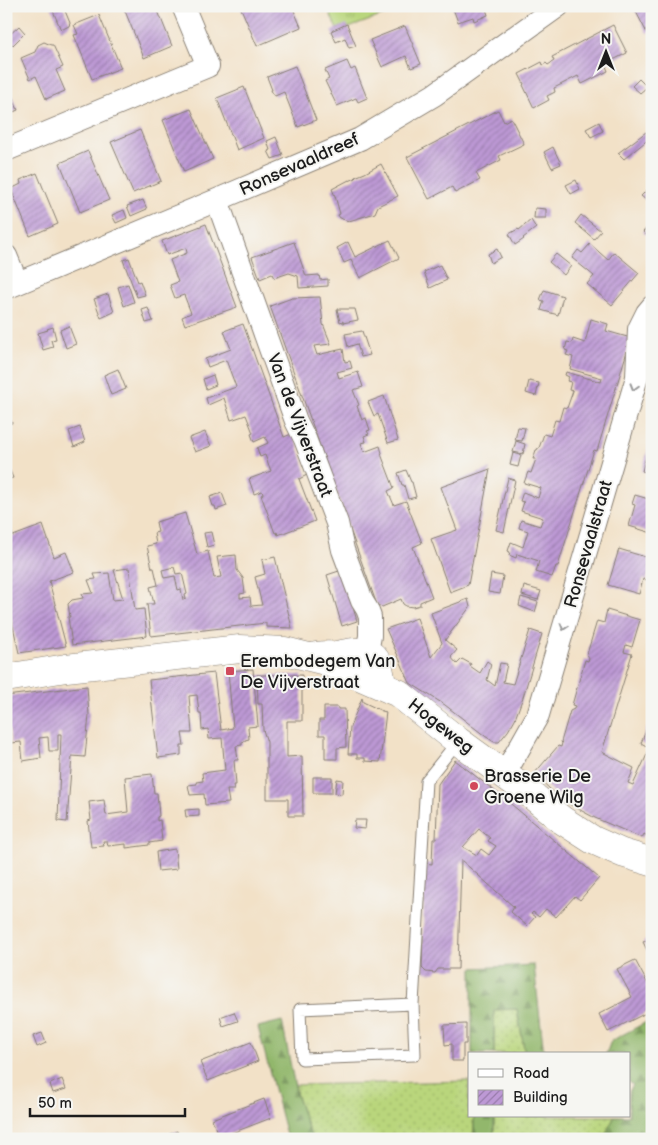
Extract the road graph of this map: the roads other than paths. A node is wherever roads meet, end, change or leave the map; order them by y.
1 (183, 6) edge
2 (558, 6) edge
3 (6, 150) edge
4 (217, 200) junction
5 (6, 256) edge
6 (12, 285) edge
7 (652, 307) edge
8 (367, 652) junction
9 (307, 656) junction
10 (6, 678) edge
11 (382, 685) junction
12 (458, 741) junction
13 (504, 775) junction
14 (652, 862) edge
15 (413, 1004) junction

1 - 3 street
2 - 4 street, Ronsevaaldreef
4 - 6 street, Ronsevaaldreef
4 - 8 street, Van de Vijverstraat
5 - 6 street, Ronsevaaldreef
7 -> 13 street, Ronsevaalstraat
8 - 9 street, Hogeweg
8 - 11 street
9 - 10 street, Hogeweg
9 - 11 street, Hogeweg
11 - 12 street, Hogeweg
12 - 13 street, Hogeweg
12 - 15 lane
13 - 14 street, Hogeweg
15 - 15 lane

